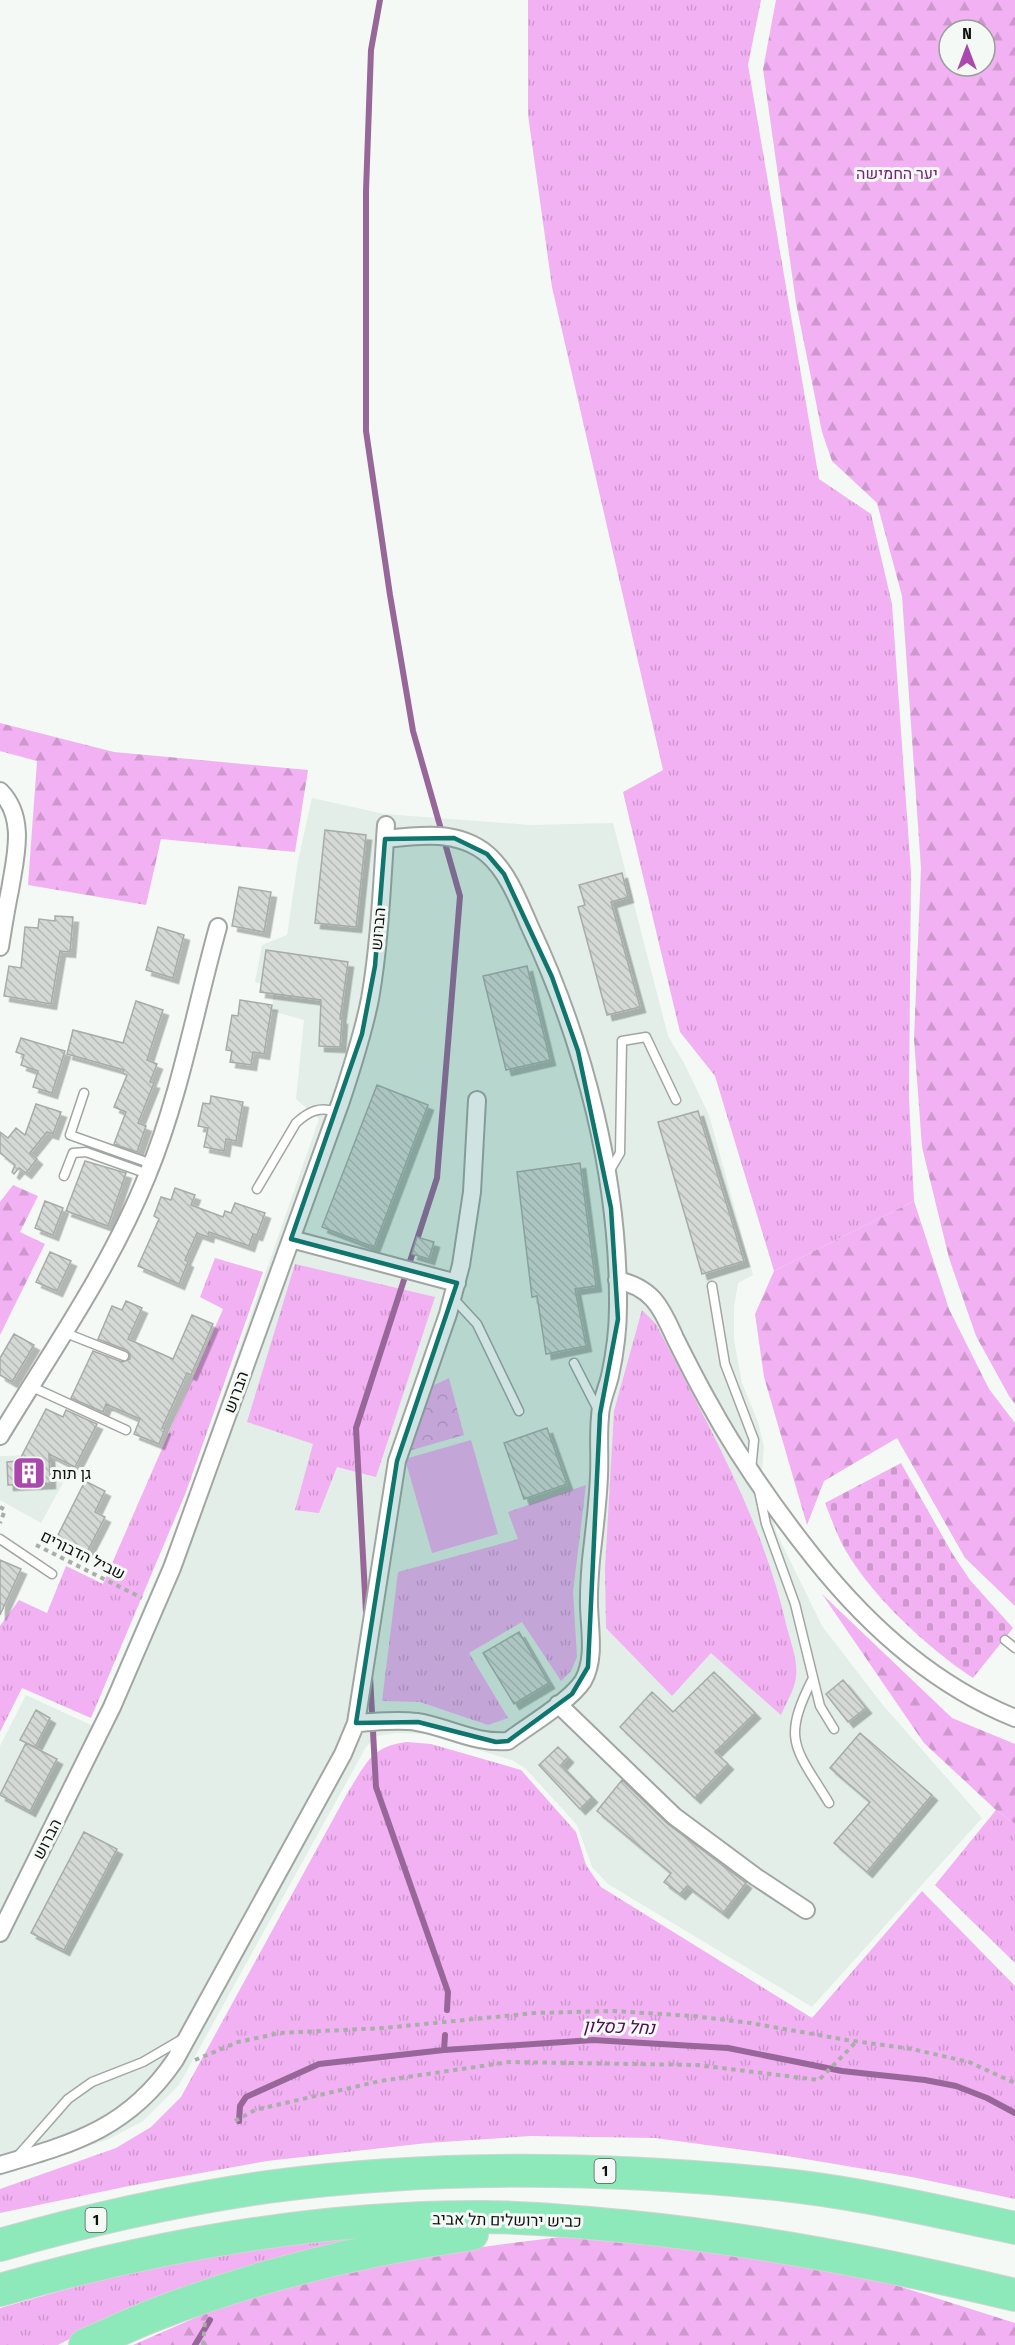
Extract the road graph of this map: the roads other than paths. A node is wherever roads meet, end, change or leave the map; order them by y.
1 (2, 797) edge
2 (218, 927) dead end
3 (0, 947) edge
4 (84, 1093) dead end
5 (477, 1100) dead end
6 (676, 1100) dead end
7 (337, 1112) junction
8 (150, 1169) junction
9 (64, 1176) dead end
10 (607, 1177) junction
11 (257, 1189) dead end
12 (291, 1239) junction
13 (617, 1280) junction
14 (712, 1286) dead end
15 (455, 1290) junction
16 (63, 1332) junction
17 (124, 1356) dead end
18 (574, 1363) dead end
19 (30, 1386) junction
20 (519, 1411) dead end
21 (600, 1414) junction
22 (126, 1430) dead end
23 (0, 1436) edge
24 (753, 1475) junction
25 (0, 1539) edge
26 (52, 1574) dead end
27 (1005, 1640) dead end
28 (1015, 1648) edge
29 (813, 1678) junction
30 (558, 1704) junction
31 (1015, 1718) edge
32 (356, 1723) junction
33 (834, 1729) dead end
34 (829, 1803) dead end
35 (806, 1910) dead end
36 (0, 1933) edge
37 (188, 2036) junction
38 (6, 2163) edge
39 (193, 2200) junction
40 (588, 2222) junction
41 (1015, 2229) edge
42 (0, 2234) edge
43 (0, 2245) edge
44 (0, 2290) edge
45 (1015, 2295) edge
46 (86, 2345) edge

1 - 3 street
2 - 8 street
4 - 8 lane
5 - 15 street
6 - 10 lane
7 - 10 street, הברוש
7 - 11 lane
7 - 12 street, הברוש
8 - 9 lane
8 - 16 street
10 - 13 street
12 - 15 street
12 - 36 street, הברוש
13 - 21 street
13 - 24 street
14 - 24 lane
15 - 20 lane
15 - 32 street
16 - 17 lane
16 - 19 street
18 - 21 lane
19 - 22 lane
19 - 23 street
21 - 30 street
24 - 29 lane
24 - 31 street
25 - 26 lane
27 - 28 lane
29 - 33 lane
29 - 34 lane
30 - 32 street
30 - 35 street
32 - 37 street
37 - 38 lane
37 - 38 street
39 - 41 highway, 1
39 - 42 highway
39 - 43 highway, 1
40 - 44 highway, כביש ירושלים תל אביב
40 - 45 highway, כביש ירושלים תל אביב
40 - 46 highway

